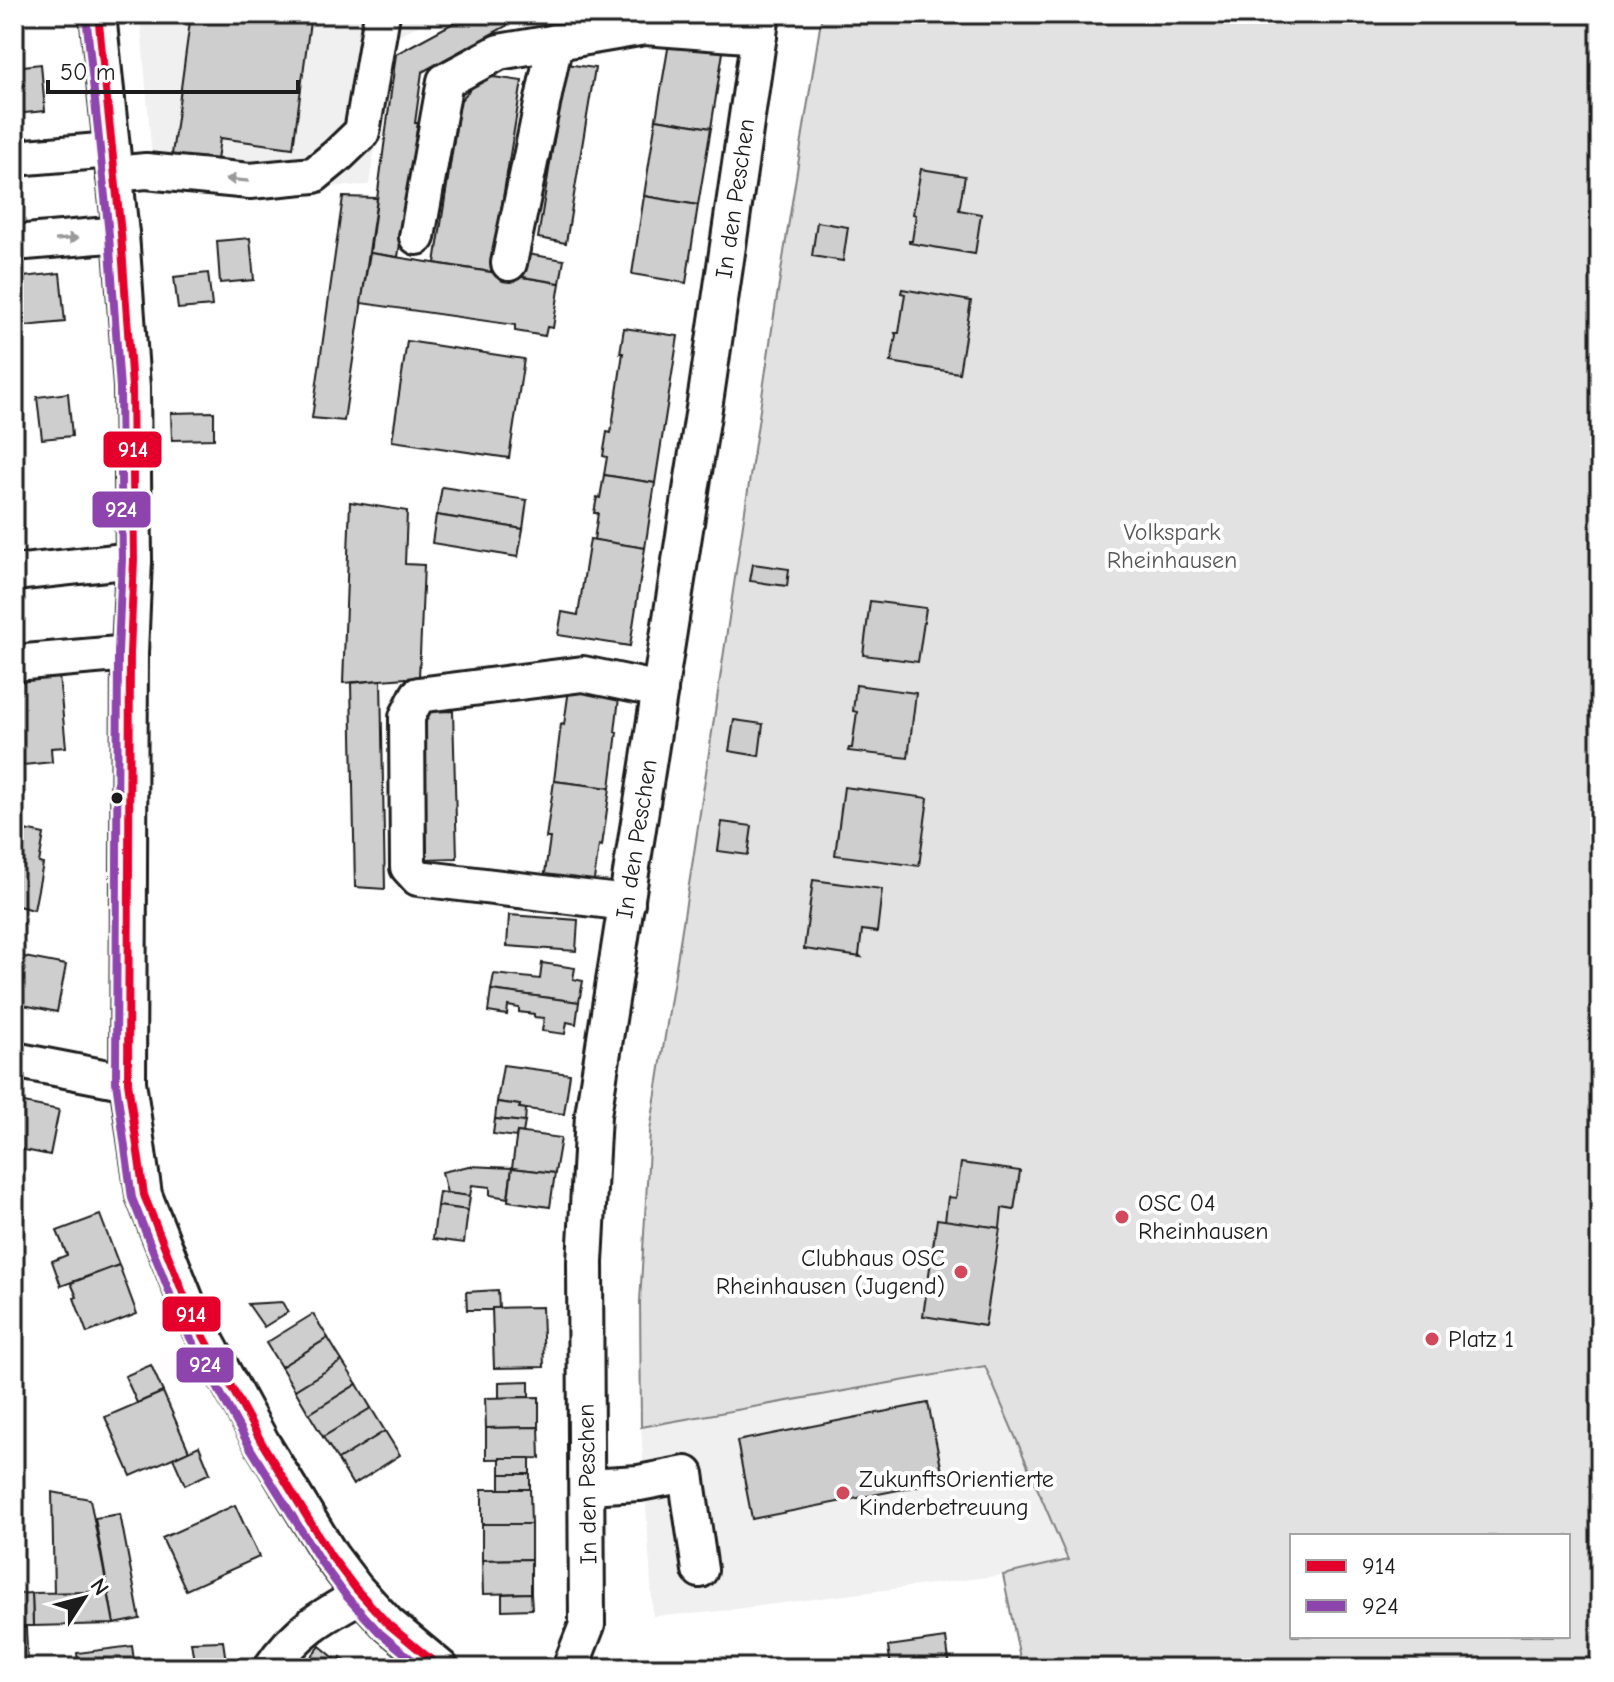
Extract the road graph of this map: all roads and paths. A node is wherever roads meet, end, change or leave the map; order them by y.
1 (98, 14) edge
2 (382, 14) edge
3 (760, 25) edge
4 (555, 42) junction
5 (14, 158) edge
6 (113, 162) junction
7 (121, 234) junction
8 (417, 237) dead end
9 (14, 243) edge
10 (509, 263) dead end
11 (134, 560) junction
12 (14, 573) edge
13 (130, 653) junction
14 (14, 663) edge
15 (660, 690) junction
16 (627, 903) junction
17 (14, 1060) edge
18 (128, 1082) junction
19 (587, 1486) junction
20 (700, 1570) dead end
21 (361, 1595) junction
22 (271, 1668) edge
23 (441, 1668) edge
24 (570, 1668) edge

1 - 6 street
2 -> 6 street
3 - 4 street
3 - 15 street, In den Peschen
4 - 8 street
4 - 10 street
5 - 6 street
6 - 7 street
9 -> 7 street
7 - 11 street
11 - 12 street
11 - 13 street
13 - 14 street
13 - 18 street
15 - 16 street, In den Peschen
15 - 16 street
16 - 19 street, In den Peschen
17 - 18 street
18 - 21 street
19 - 20 street
19 - 24 street, In den Peschen
21 - 22 street
21 - 23 street

